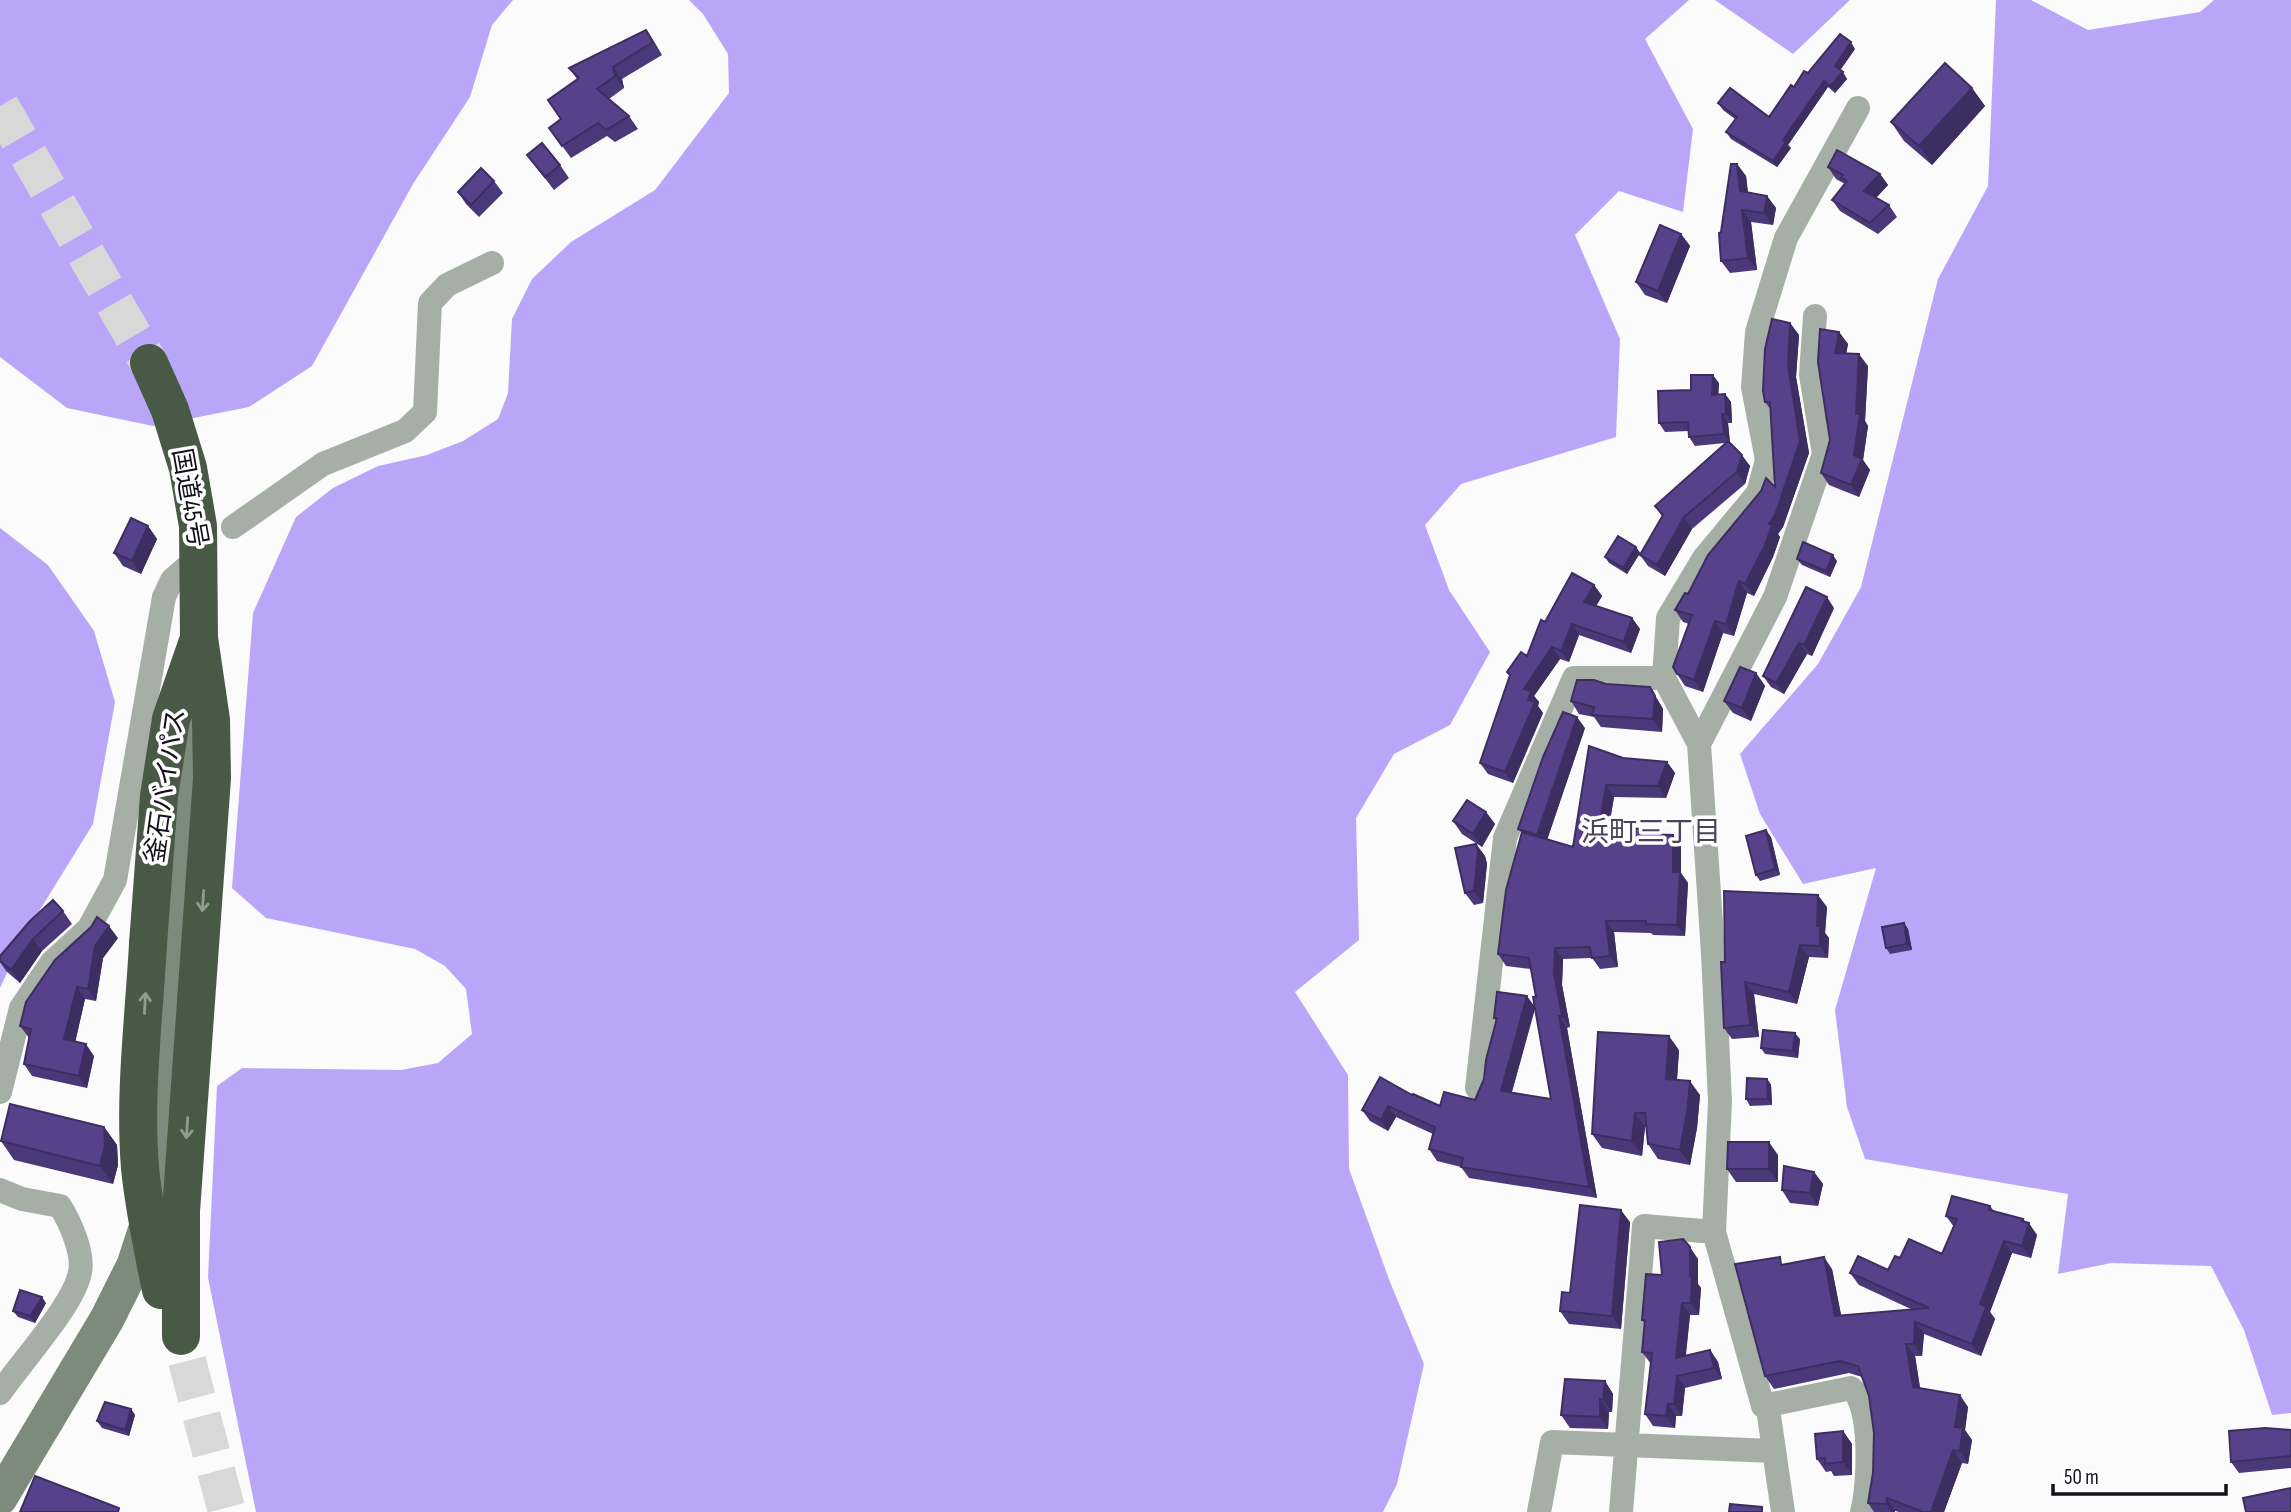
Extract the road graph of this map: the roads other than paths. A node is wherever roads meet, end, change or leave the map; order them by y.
1 (1858, 108) dead end
2 (492, 263) dead end
3 (1815, 316) dead end
4 (149, 363) tunnel mouth
5 (233, 527) dead end
6 (196, 559) dead end
7 (199, 638) junction
8 (1664, 678) junction
9 (1699, 744) junction
10 (1477, 1087) edge
11 (0, 1092) edge
12 (0, 1190) edge
13 (1714, 1232) junction
14 (0, 1393) edge
15 (1763, 1406) junction
16 (1627, 1445) junction
17 (1774, 1451) junction
18 (2, 1485) edge
19 (1539, 1512) edge
20 (1621, 1512) edge
21 (1783, 1512) edge
22 (1862, 1512) edge

1 - 8 street
2 - 5 street
3 - 9 street
4 - 7 highway, 国道45号
6 - 11 street
7 -> 7 highway, 釜石バイパス, bridge
7 - 18 street
8 - 9 street
8 - 10 street
9 - 13 street
12 - 14 street
13 - 15 street
13 - 16 street
15 - 17 street
15 - 22 street
16 - 17 street
16 - 19 street
16 - 20 street
17 - 21 street

